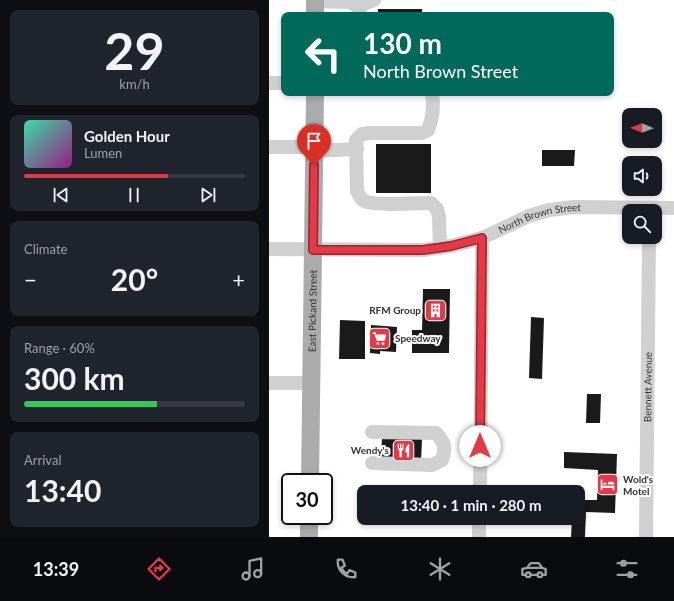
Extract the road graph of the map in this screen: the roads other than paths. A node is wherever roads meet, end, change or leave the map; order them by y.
1 (375, 0) edge
2 (315, 5) edge
3 (359, 11) edge
4 (269, 83) edge
5 (281, 83) edge
6 (315, 96) edge
7 (432, 96) edge
8 (269, 147) edge
9 (314, 149) junction
10 (357, 149) junction
11 (674, 208) edge
12 (622, 209) edge
13 (662, 209) edge
14 (482, 238) junction
15 (649, 244) edge
16 (440, 248) junction
17 (269, 249) edge
18 (313, 250) junction
19 (269, 382) edge
20 (311, 383) junction
21 (372, 432) dead end
22 (372, 463) dead end
23 (310, 473) edge
24 (480, 485) edge
25 (309, 525) edge
26 (479, 525) edge
27 (309, 537) edge
28 (479, 537) edge
29 (646, 537) edge

1 - 3 street
2 - 3 street
4 - 5 street
6 - 9 main road, East Pickard Street
7 - 10 street
8 - 9 street
9 - 10 street
9 - 18 main road, East Pickard Street
10 - 16 street
11 - 13 street, North Brown Street
12 - 14 street, North Brown Street
14 - 16 street, North Brown Street
14 - 24 street
15 - 29 street, Bennett Avenue
16 - 18 street, North Brown Street
17 - 18 street, North Brown Street
18 - 20 main road, East Pickard Street
19 - 20 street
20 - 23 main road, East Pickard Street
21 - 22 street
25 - 27 main road
26 - 28 street

